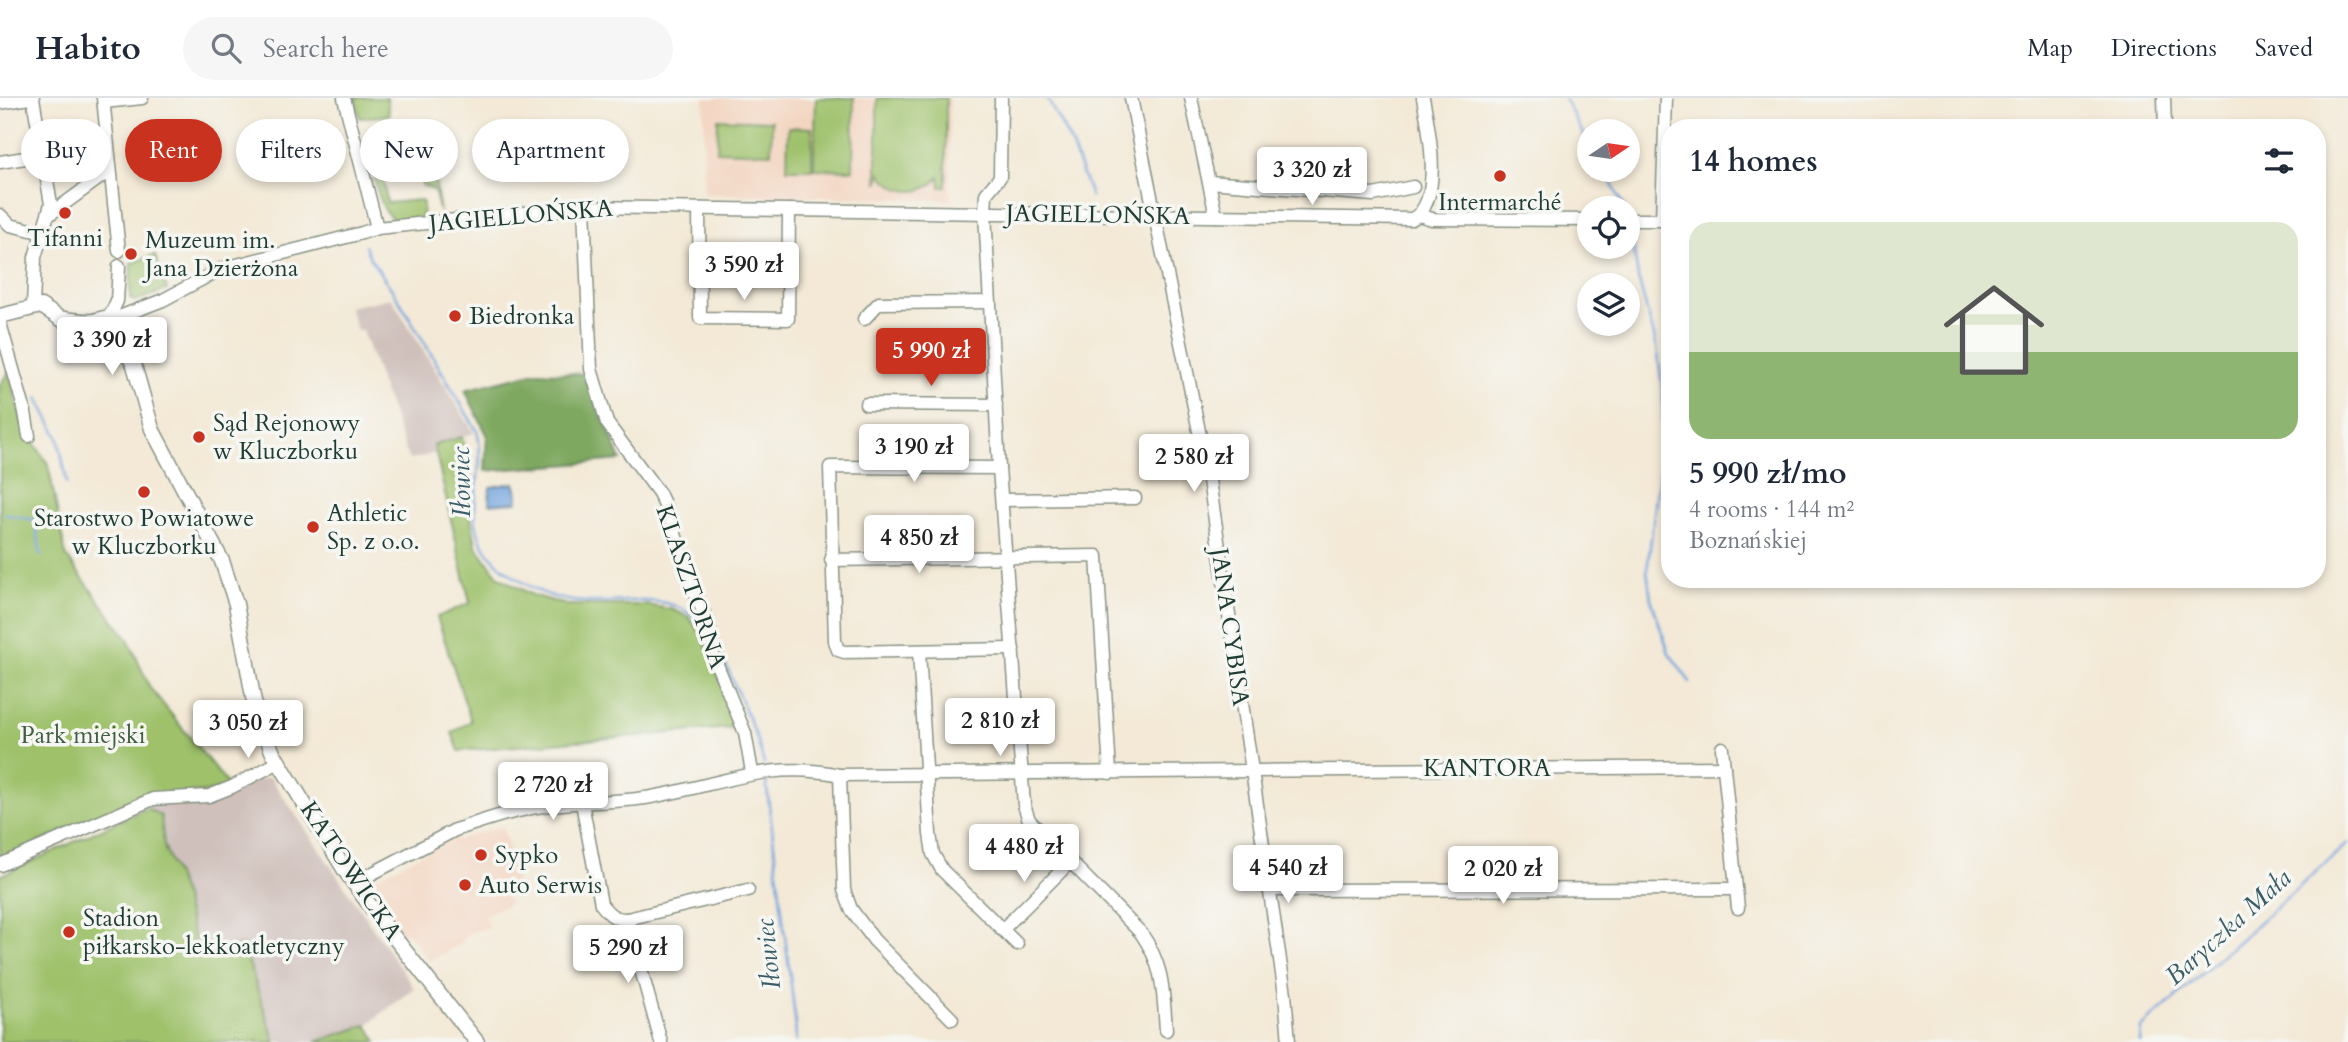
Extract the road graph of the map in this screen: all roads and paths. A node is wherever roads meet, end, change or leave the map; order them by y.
1 (31, 98) edge
2 (142, 98) edge
3 (344, 98) edge
4 (1001, 98) edge
5 (1191, 98) edge
6 (1423, 98) edge
7 (1666, 98) edge
8 (2164, 98) edge
9 (104, 100) edge
10 (0, 103) edge
11 (1132, 103) edge
12 (36, 119) edge
13 (106, 119) edge
14 (1666, 119) edge
15 (2165, 119) edge
16 (21, 159) edge
17 (0, 162) edge
18 (111, 181) edge
19 (48, 182) edge
20 (94, 182) edge
21 (1209, 182) junction
22 (1413, 187) dead end
23 (584, 207) junction
24 (699, 209) junction
25 (789, 210) junction
26 (985, 213) junction
27 (0, 215) edge
28 (48, 215) junction
29 (1156, 215) junction
30 (1419, 215) junction
31 (1216, 216) junction
32 (1577, 220) edge
33 (1640, 220) edge
34 (1661, 220) edge
35 (377, 228) junction
36 (35, 231) dead end
37 (118, 251) dead end
38 (119, 266) dead end
39 (990, 302) junction
40 (33, 307) junction
41 (0, 316) edge
42 (60, 318) junction
43 (864, 319) dead end
44 (0, 323) edge
45 (113, 330) junction
46 (90, 338) junction
47 (866, 404) dead end
48 (996, 405) junction
49 (29, 436) dead end
50 (999, 468) junction
51 (1135, 498) dead end
52 (1002, 500) junction
53 (1006, 557) junction
54 (831, 560) junction
55 (1013, 649) junction
56 (919, 651) junction
57 (1722, 748) dead end
58 (279, 762) junction
59 (1724, 767) junction
60 (1251, 769) junction
61 (752, 772) junction
62 (1110, 772) junction
63 (927, 774) junction
64 (840, 775) junction
65 (1022, 775) junction
66 (582, 803) junction
67 (1070, 862) junction
68 (0, 865) edge
69 (354, 883) junction
70 (1736, 888) junction
71 (748, 890) dead end
72 (1269, 890) junction
73 (1738, 908) dead end
74 (627, 919) junction
75 (1002, 930) junction
76 (1017, 944) dead end
77 (952, 1018) dead end
78 (1166, 1030) dead end
79 (477, 1042) edge
80 (661, 1042) edge
81 (1289, 1042) edge

1 - 10 street
1 - 12 street
2 - 9 street
3 - 35 street
4 - 26 street, JAGIELLOŃSKA
5 - 21 street
6 - 30 street
7 - 14 street
8 - 15 street
9 - 13 street
11 - 29 street, JANA CYBISA
16 - 17 street
18 - 37 street
19 - 28 street
20 - 28 street
21 - 22 street
21 - 31 street
23 - 24 street, JAGIELLOŃSKA
23 - 35 street, JAGIELLOŃSKA
23 - 61 street, KLASZTORNA
24 - 25 street, JAGIELLOŃSKA
24 - 25 street
25 - 26 street, JAGIELLOŃSKA
26 - 29 street, JAGIELLOŃSKA
26 - 39 street
27 - 36 street
28 - 40 street
29 - 31 street, JAGIELLOŃSKA
29 - 60 street, JANA CYBISA
30 - 31 street, JAGIELLOŃSKA
30 - 32 street, JAGIELLOŃSKA
33 - 34 street
35 - 45 street, JAGIELLOŃSKA
38 - 45 street
39 - 43 street
39 - 48 street
40 - 41 main road
40 - 42 main road
42 - 45 main road
42 - 46 main road
44 - 49 street
45 - 46 main road
45 - 46 main road
45 - 58 main road, KATOWICKA
47 - 48 street
48 - 50 street
50 - 52 street
50 - 54 street
51 - 52 street
52 - 53 street
53 - 54 street
53 - 55 street
53 - 62 street
54 - 56 street
55 - 56 street
55 - 65 street
56 - 63 street
57 - 59 street
58 - 68 street
58 - 69 main road, KATOWICKA
59 - 60 street, KANTORA
59 - 70 street
60 - 62 street, KANTORA
60 - 72 street, JANA CYBISA
61 - 64 street, KANTORA
61 - 66 street, KANTORA
62 - 65 street, KANTORA
63 - 64 street, KANTORA
63 - 65 street, KANTORA
63 - 75 street
64 - 77 street
65 - 67 street
66 - 69 street, KANTORA
66 - 74 street
67 - 75 street
67 - 78 street
69 - 79 main road, KATOWICKA
70 - 72 street
70 - 73 street
71 - 74 street
72 - 81 street, JANA CYBISA
74 - 80 street
75 - 76 street

